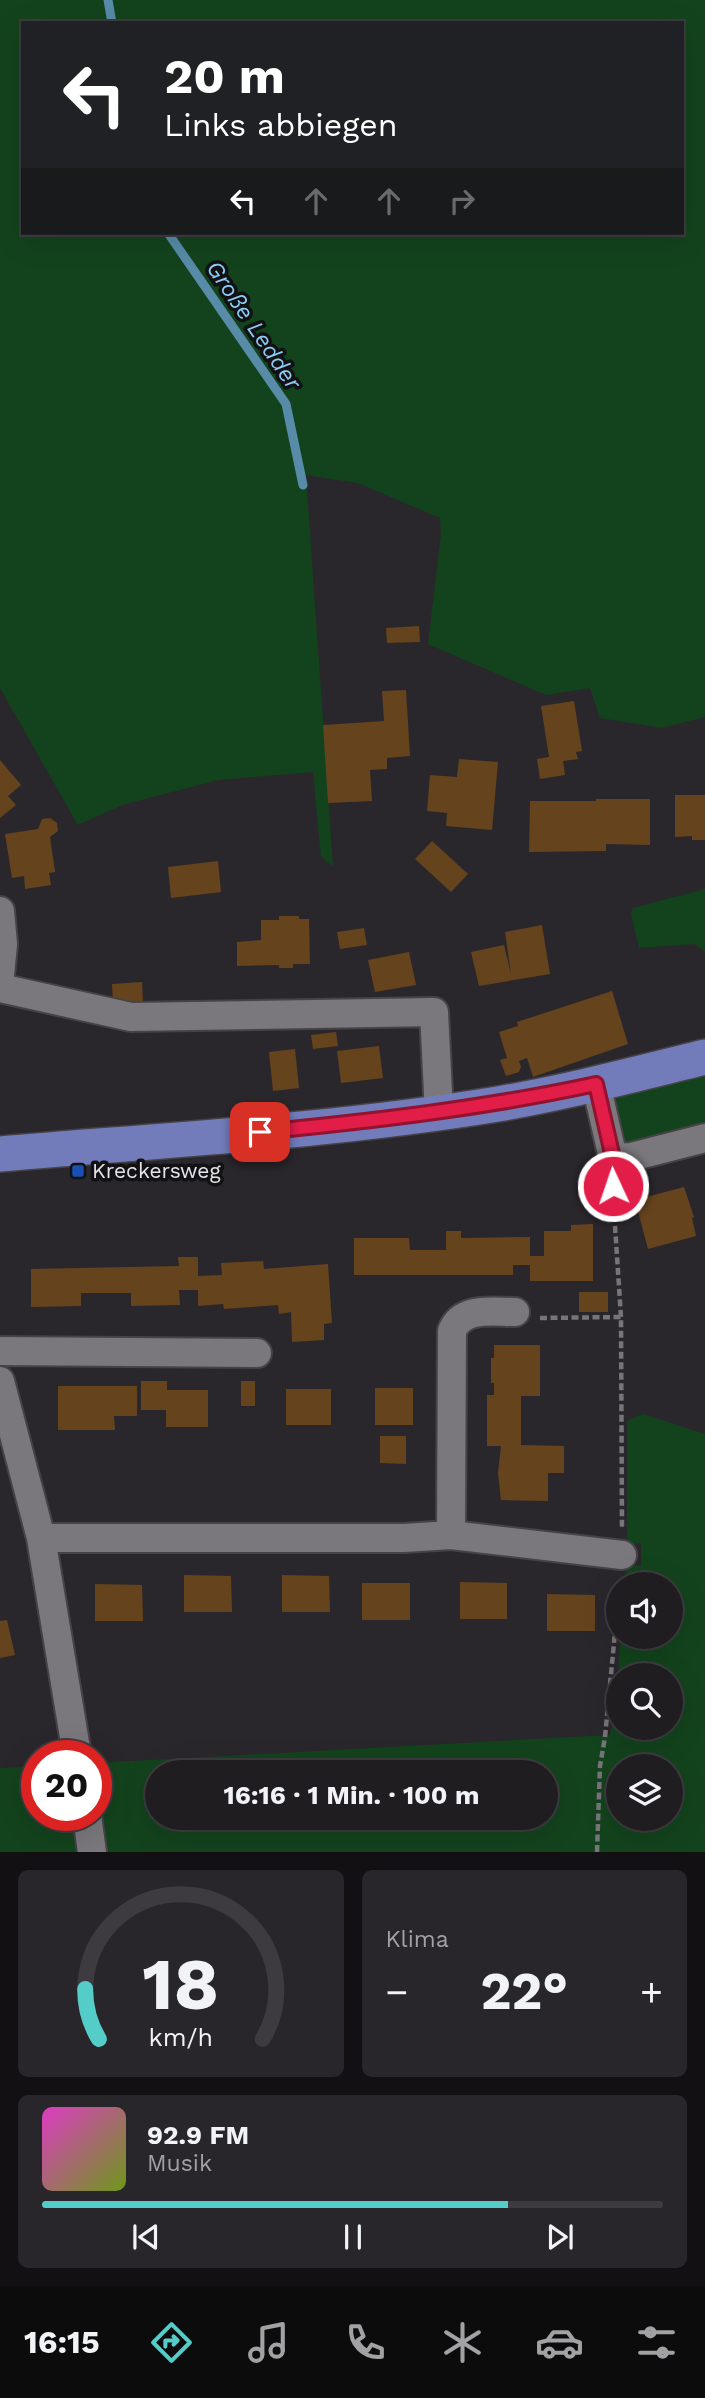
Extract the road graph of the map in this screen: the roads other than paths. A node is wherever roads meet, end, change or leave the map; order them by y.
1 (0, 911) edge
2 (0, 975) edge
3 (0, 988) edge
4 (705, 1057) edge
5 (596, 1084) junction
6 (439, 1113) junction
7 (705, 1138) edge
8 (0, 1154) edge
9 (613, 1158) junction
10 (614, 1200) road end
11 (515, 1312) road end
12 (0, 1351) edge
13 (257, 1353) dead end
14 (0, 1381) edge
15 (451, 1535) junction
16 (41, 1538) junction
17 (622, 1555) road end
18 (75, 1740) edge
19 (89, 1831) edge
20 (92, 1852) edge

1 - 2 street
3 - 6 street
4 - 5 main road
5 - 6 main road
5 - 9 street
6 - 8 main road
7 - 9 street
9 - 10 street
11 - 15 street
12 - 13 street
14 - 16 street
15 - 16 street
15 - 17 street
16 - 18 street
19 - 20 street

